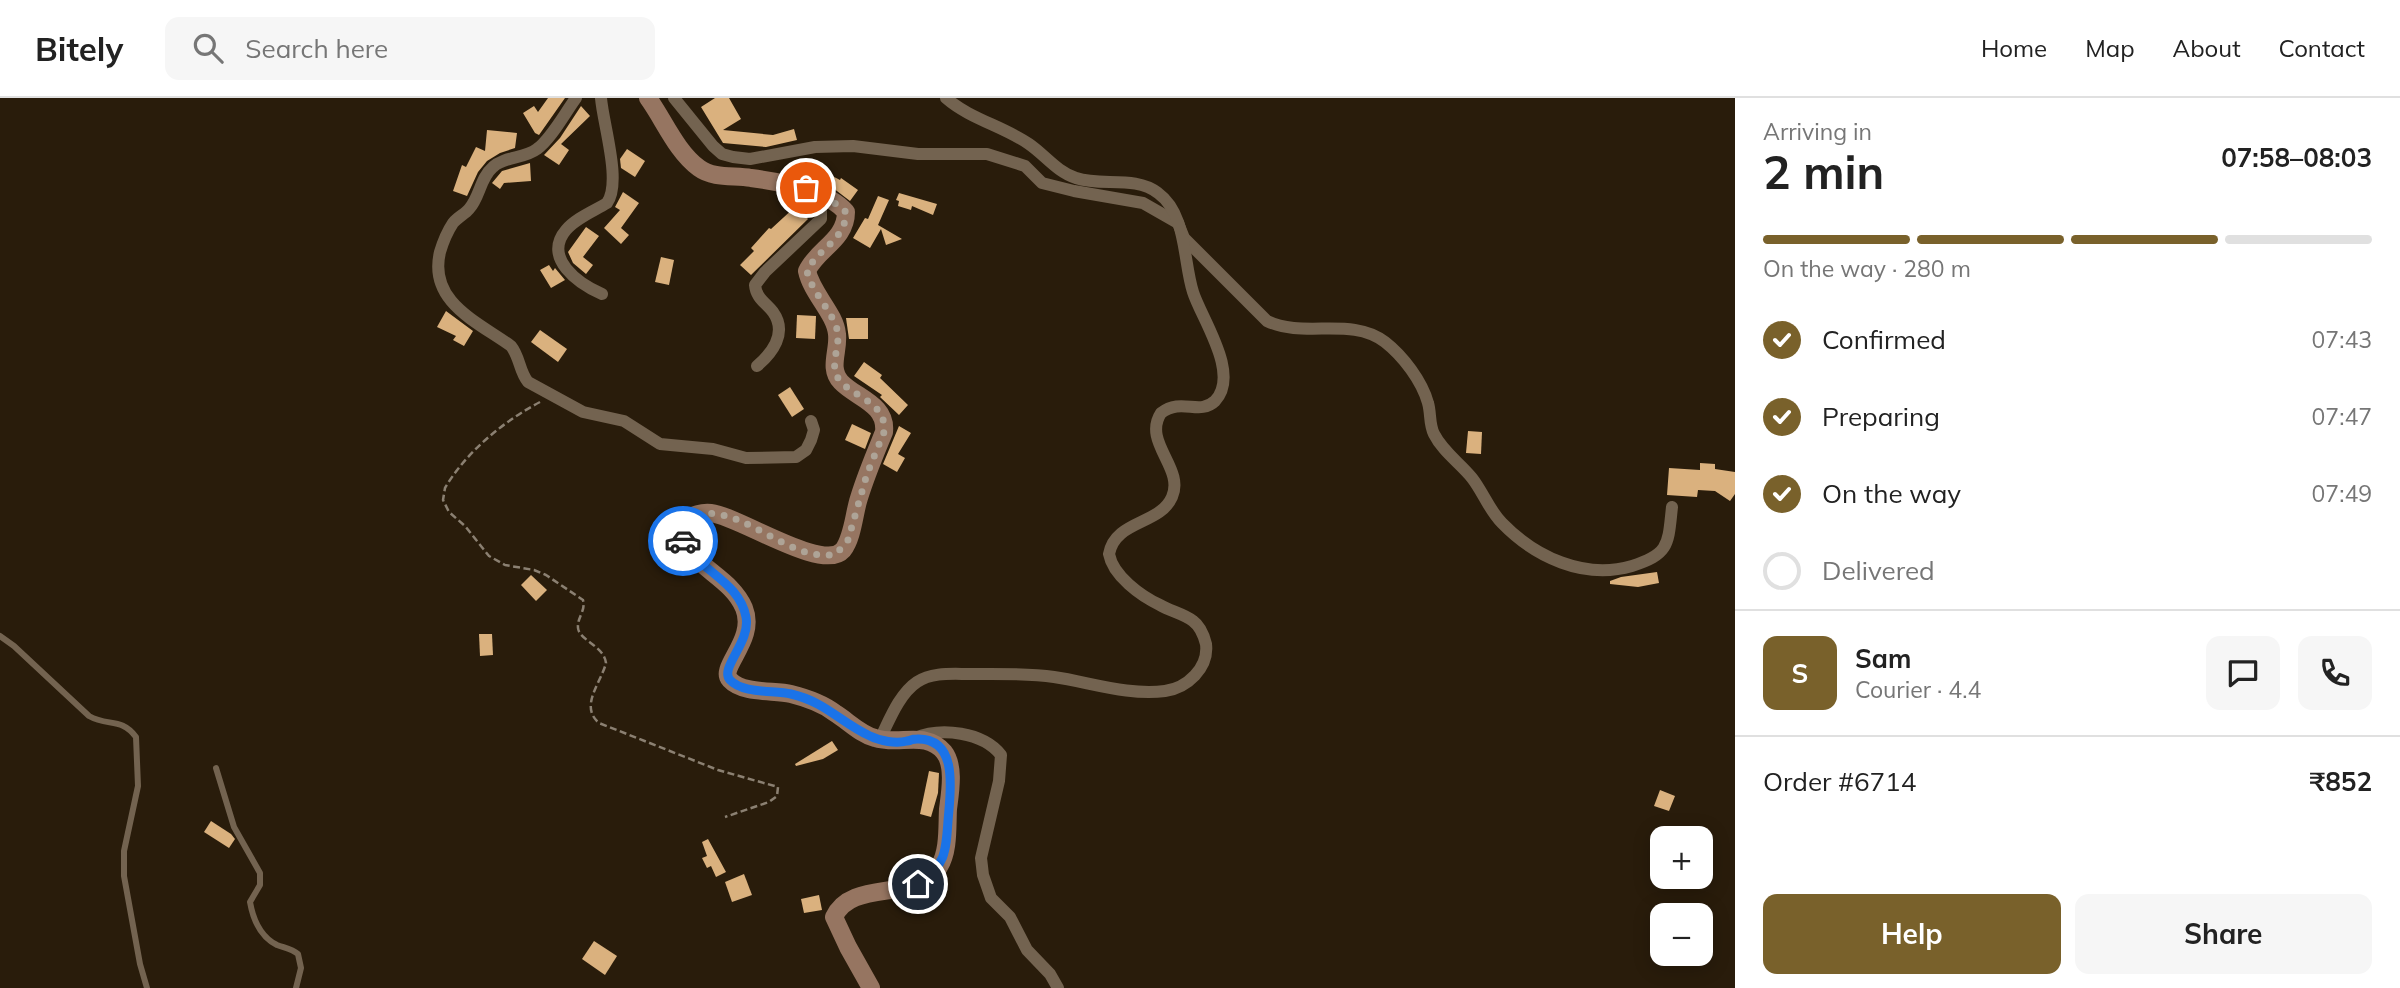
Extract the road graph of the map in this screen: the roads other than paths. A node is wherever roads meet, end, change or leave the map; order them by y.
1 (576, 98) edge
2 (601, 98) edge
3 (648, 98) edge
4 (674, 98) edge
5 (946, 98) edge
6 (806, 188) junction
7 (1178, 223) junction
8 (602, 294) dead end
9 (757, 366) dead end
10 (811, 421) dead end
11 (1672, 507) dead end
12 (0, 636) edge
13 (915, 738) junction
14 (880, 739) junction
15 (216, 768) dead end
16 (147, 988) edge
17 (296, 988) edge
18 (871, 988) edge
19 (1058, 988) edge

1 - 10 street
2 - 8 street
3 - 6 street
4 - 7 street
5 - 7 street
6 - 9 street
6 - 14 street
7 - 11 street
7 - 14 street
12 - 16 lane
13 - 14 street
13 - 18 street
13 - 19 street
15 - 17 lane

